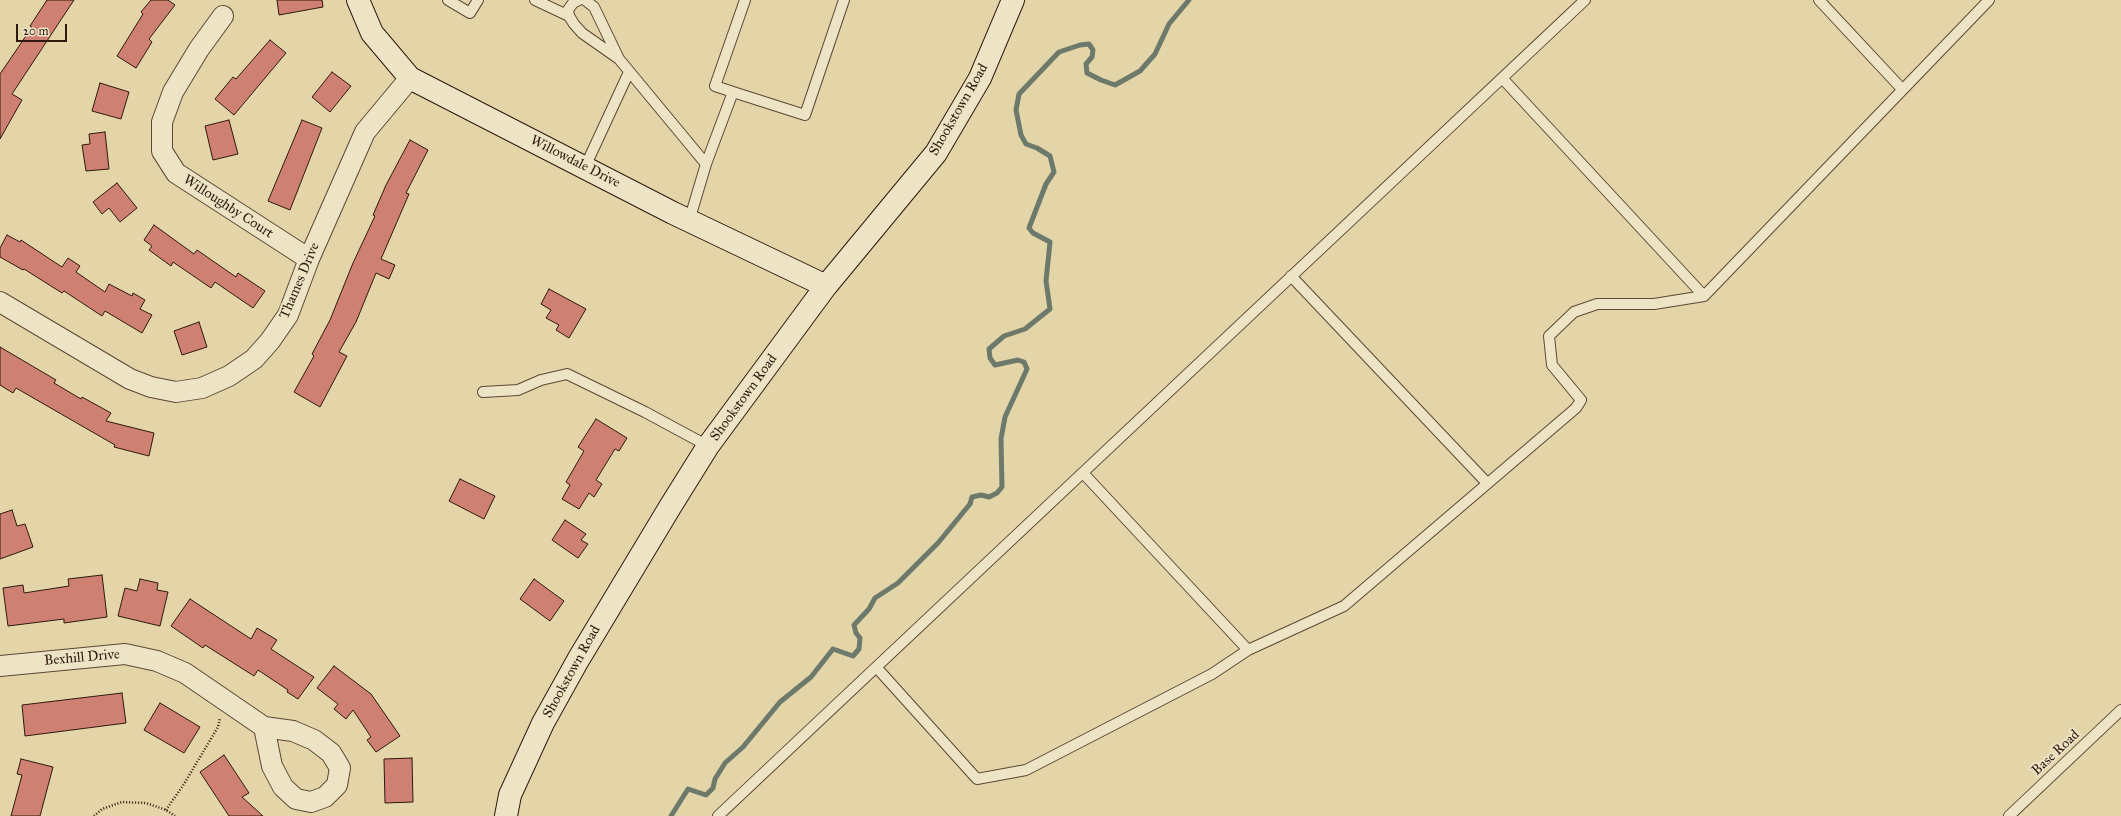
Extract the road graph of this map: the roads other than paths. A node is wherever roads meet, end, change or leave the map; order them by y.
1 (358, 0) edge
2 (448, 0) edge
3 (478, 0) edge
4 (535, 0) edge
5 (580, 0) edge
6 (585, 0) edge
7 (745, 0) edge
8 (844, 0) edge
9 (1013, 0) edge
10 (1585, 0) edge
11 (1819, 0) edge
12 (1989, 0) edge
13 (223, 16) dead end
14 (569, 16) junction
15 (619, 59) junction
16 (629, 72) junction
17 (410, 78) junction
18 (1502, 78) junction
19 (1902, 89) junction
20 (733, 92) junction
21 (706, 164) junction
22 (585, 168) junction
23 (689, 220) junction
24 (309, 259) junction
25 (1291, 276) junction
26 (826, 286) junction
27 (1704, 296) junction
28 (0, 302) edge
29 (483, 392) dead end
30 (708, 446) junction
31 (1083, 473) junction
32 (1487, 483) junction
33 (1248, 650) junction
34 (0, 666) edge
35 (877, 668) junction
36 (2121, 710) edge
37 (264, 726) dead end
38 (506, 816) edge
39 (718, 816) edge
40 (2010, 816) edge

1 - 17 street, Willowdale Drive
2 - 3 lane
4 - 14 lane
5 - 14 lane
6 - 15 lane
7 - 20 lane
8 - 20 lane
9 - 26 street, Shookstown Road
10 - 18 lane
11 - 19 lane
12 - 19 lane
13 - 24 street, Willoughby Court
14 - 15 lane
15 - 16 lane
16 - 21 lane
16 - 22 lane
17 - 22 street, Willowdale Drive
17 - 24 street, Thames Drive
18 - 25 lane
18 - 27 lane
19 - 27 lane
20 - 21 lane
21 - 23 lane
22 - 23 street, Willowdale Drive
23 - 26 street, Willowdale Drive
24 - 28 street, Thames Drive
25 - 31 lane
25 - 32 lane
26 - 30 street, Shookstown Road
27 - 32 lane
29 - 30 lane
30 - 38 street, Shookstown Road
31 - 33 lane
31 - 35 lane
32 - 33 lane
33 - 35 lane
34 - 37 street, Bexhill Drive
35 - 39 lane
36 - 40 lane, Base Road

